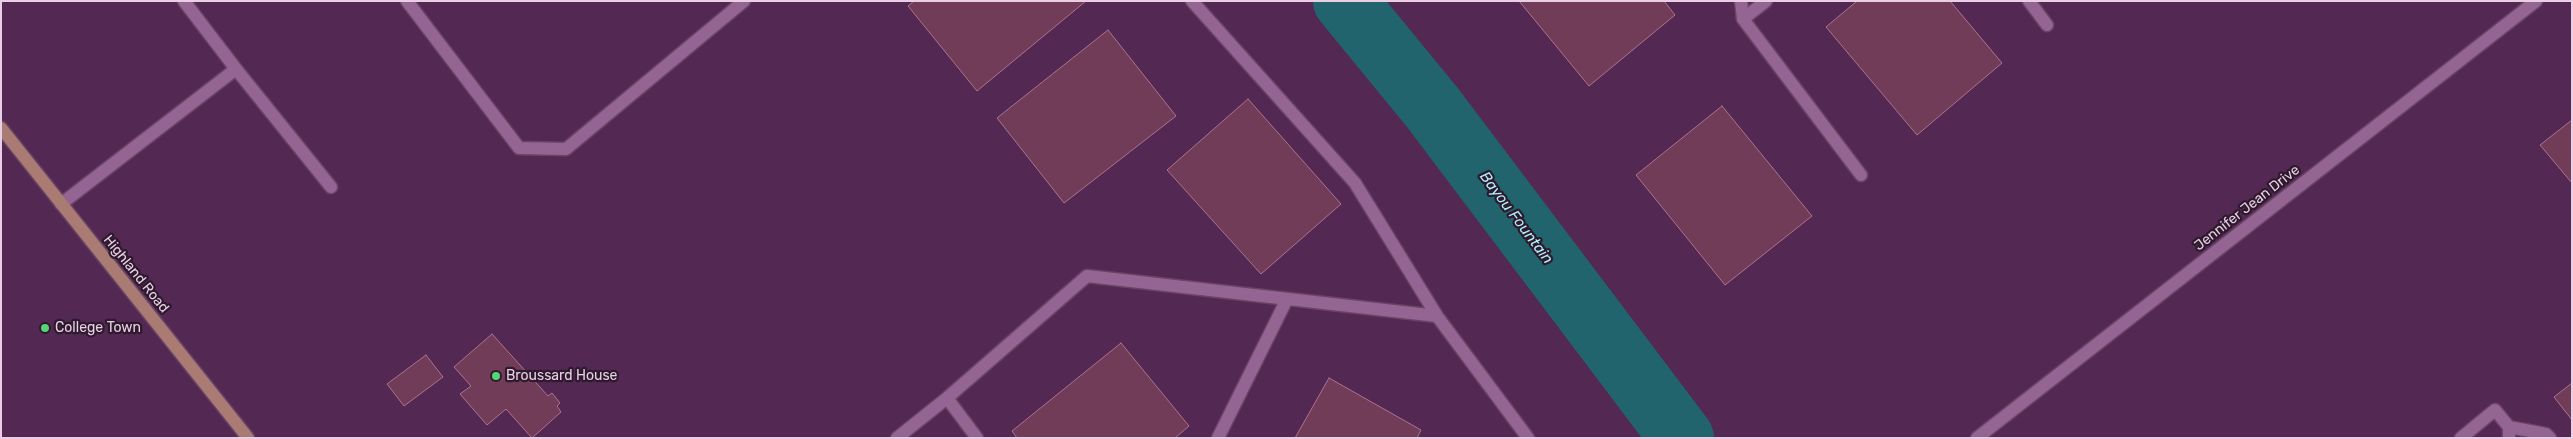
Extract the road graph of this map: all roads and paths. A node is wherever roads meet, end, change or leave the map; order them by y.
1 (184, 1) edge
2 (407, 1) edge
3 (744, 1) edge
4 (1192, 1) edge
5 (1741, 1) edge
6 (1766, 1) edge
7 (2029, 1) edge
8 (2536, 1) edge
9 (1743, 20) junction
10 (2047, 25) dead end
11 (236, 68) junction
12 (1, 128) edge
13 (1862, 175) dead end
14 (331, 187) dead end
15 (62, 204) junction
16 (1287, 299) junction
17 (1437, 316) junction
18 (947, 398) junction
19 (2509, 433) edge
20 (248, 438) edge
21 (897, 438) edge
22 (977, 438) edge
23 (1218, 438) edge
24 (1528, 438) edge
25 (1977, 438) edge
26 (2461, 438) edge
27 (2550, 438) edge

1 - 11 street
2 - 3 street
4 - 17 street
5 - 9 street
6 - 9 street
7 - 10 street
8 - 25 street, Jennifer Jean Drive
9 - 13 street
11 - 14 street
11 - 15 street
12 - 15 street, Highland Road
15 - 20 street, Highland Road
16 - 17 street
16 - 18 street
16 - 23 street
17 - 24 street
18 - 21 street
18 - 22 street
19 - 26 street
19 - 27 street

